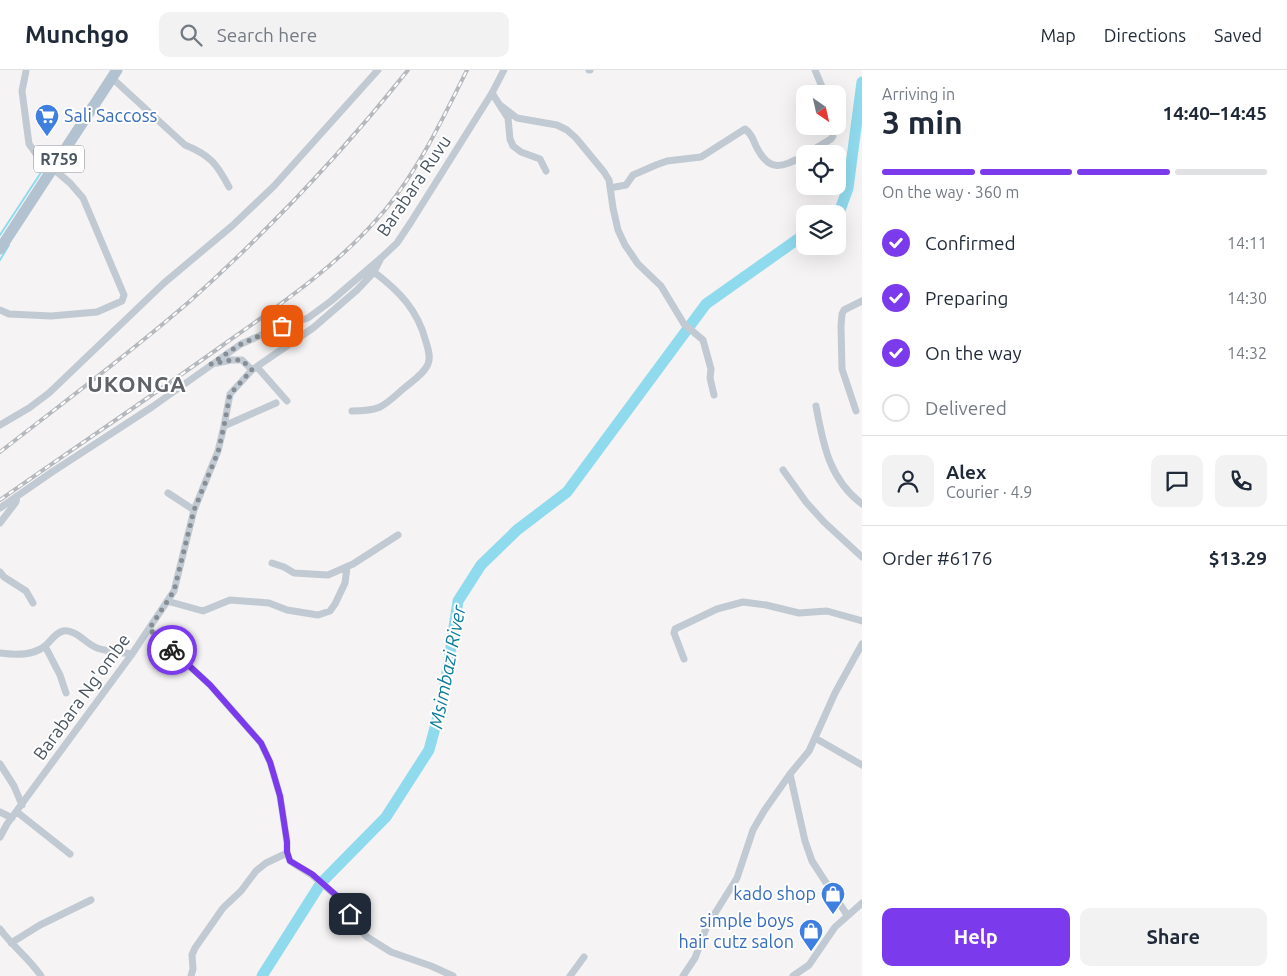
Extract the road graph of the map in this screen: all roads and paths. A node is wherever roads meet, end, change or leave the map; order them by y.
1 (378, 70) edge
2 (504, 70) edge
3 (815, 70) edge
4 (26, 71) edge
5 (115, 74) edge
6 (821, 85) edge
7 (492, 93) junction
8 (500, 105) junction
9 (832, 135) edge
10 (820, 145) edge
11 (796, 159) edge
12 (53, 168) junction
13 (546, 171) dead end
14 (230, 187) dead end
15 (610, 188) junction
16 (0, 249) edge
17 (381, 258) junction
18 (374, 272) junction
19 (862, 301) edge
20 (0, 310) edge
21 (211, 364) junction
22 (254, 368) junction
23 (714, 395) dead end
24 (288, 401) dead end
25 (276, 403) dead end
26 (816, 406) dead end
27 (856, 411) dead end
28 (352, 412) dead end
29 (0, 425) edge
30 (224, 426) junction
31 (783, 470) dead end
32 (168, 493) dead end
33 (17, 496) junction
34 (862, 504) edge
35 (0, 508) edge
36 (194, 510) junction
37 (0, 523) edge
38 (398, 535) dead end
39 (862, 557) edge
40 (272, 563) dead end
41 (347, 567) junction
42 (0, 572) edge
43 (168, 601) junction
44 (34, 603) dead end
45 (862, 621) edge
46 (149, 629) junction
47 (862, 644) edge
48 (45, 646) junction
49 (0, 654) edge
50 (132, 654) junction
51 (684, 659) dead end
52 (66, 693) dead end
53 (815, 738) junction
54 (0, 764) edge
55 (862, 765) edge
56 (790, 774) junction
57 (22, 805) junction
58 (0, 812) edge
59 (16, 812) junction
60 (12, 818) junction
61 (0, 837) edge
62 (287, 852) junction
63 (70, 854) dead end
64 (90, 900) dead end
65 (862, 903) edge
66 (847, 915) junction
67 (0, 929) edge
68 (11, 943) junction
69 (584, 957) dead end
70 (41, 976) edge
71 (192, 976) edge
72 (453, 976) edge
73 (570, 976) edge
74 (683, 976) edge
75 (793, 976) edge

1 - 29 street
2 - 7 street, Barabara Ruvu
3 - 6 street
4 - 12 street
5 - 12 main road, R759
5 - 14 street
7 - 8 street
7 - 17 street, Barabara Ruvu
8 - 13 street
8 - 15 street
9 - 10 street
11 - 15 street
12 - 16 main road, R759
12 - 20 street
15 - 23 street
17 - 18 street, Barabara Ng'ombe
17 - 21 street, Barabara Ruvu
18 - 22 street, Barabara Ng'ombe
18 - 28 street
19 - 27 street
21 - 22 street
21 - 33 street, Barabara Ruvu
22 - 24 street
22 - 30 street, Barabara Ng'ombe
25 - 30 street
26 - 34 street
30 - 36 street, Barabara Ng'ombe
31 - 39 street
32 - 36 street
33 - 35 street, Barabara Ruvu
33 - 37 street
36 - 43 street, Barabara Ng'ombe
38 - 41 street
40 - 41 street
41 - 43 street
42 - 44 street
43 - 46 street, Barabara Ng'ombe
45 - 51 street
46 - 50 street, Barabara Ng'ombe
46 - 62 street
47 - 53 street
48 - 49 street
48 - 50 street
48 - 52 street
50 - 57 street, Barabara Ng'ombe
53 - 55 street
53 - 56 street
54 - 57 street
56 - 66 street
56 - 74 street
57 - 59 street, Barabara Ng'ombe
58 - 60 street
59 - 60 street, Barabara Ng'ombe
59 - 63 street
60 - 61 street, Barabara Ng'ombe
62 - 71 street
62 - 72 street
64 - 68 street
65 - 66 street
66 - 75 street
67 - 68 street
68 - 70 street
69 - 73 street

